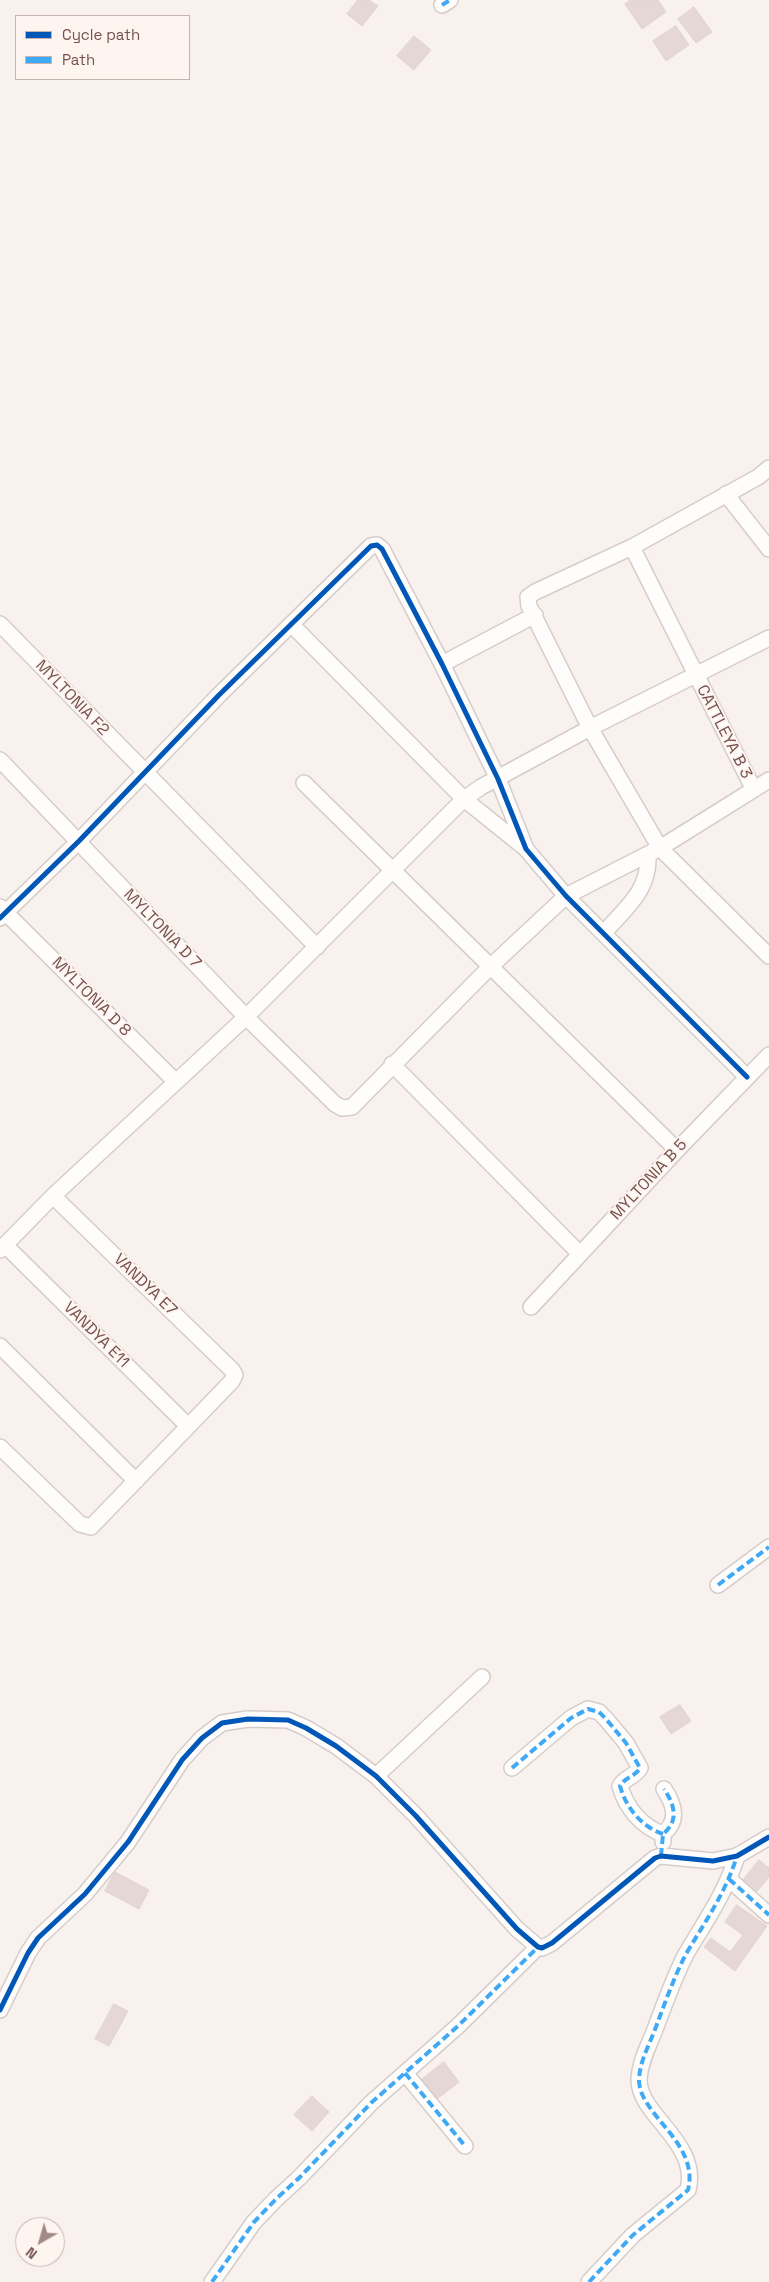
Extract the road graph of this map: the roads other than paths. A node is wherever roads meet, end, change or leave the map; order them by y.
1 (769, 468) edge
2 (726, 494) junction
3 (632, 546) junction
4 (769, 549) edge
5 (535, 616) junction
6 (0, 624) edge
7 (292, 625) junction
8 (769, 638) edge
9 (442, 664) junction
10 (695, 676) junction
11 (590, 728) junction
12 (0, 760) edge
13 (145, 772) junction
14 (498, 780) junction
15 (769, 780) edge
16 (304, 783) dead end
17 (753, 788) junction
18 (464, 799) junction
19 (79, 841) junction
20 (526, 849) junction
21 (654, 851) junction
22 (391, 870) junction
23 (566, 896) junction
24 (2, 912) edge
25 (604, 933) junction
26 (317, 947) junction
27 (769, 956) edge
28 (490, 967) junction
29 (246, 1016) junction
30 (769, 1055) edge
31 (392, 1064) junction
32 (747, 1077) junction
33 (175, 1081) junction
34 (677, 1150) junction
35 (53, 1196) junction
36 (3, 1247) edge
37 (580, 1254) junction
38 (531, 1307) dead end
39 (0, 1346) edge
40 (188, 1426) junction
41 (0, 1447) edge
42 (136, 1481) junction
43 (769, 1547) edge
44 (718, 1585) dead end
45 (482, 1677) dead end
46 (512, 1768) dead end
47 (376, 1776) junction
48 (664, 1789) dead end
49 (663, 1834) junction
50 (769, 1837) edge
51 (662, 1856) junction
52 (737, 1856) junction
53 (729, 1878) junction
54 (769, 1916) edge
55 (538, 1947) junction
56 (0, 2010) edge
57 (405, 2073) junction
58 (464, 2146) dead end
59 (212, 2282) edge
60 (589, 2282) edge

1 - 2 street
2 - 3 street
2 - 4 street
3 - 5 street
3 - 10 street, CATTLEYA B 3
5 - 9 street
5 - 11 street
6 - 13 street, MYLTONIA F2
7 - 9 street
7 - 13 street
7 - 18 street
8 - 10 street
9 - 14 street
10 - 11 street
10 - 17 street, CATTLEYA B 3
11 - 14 street
11 - 21 street
12 - 19 street, MYLTONIA D 7
13 - 19 street
13 - 26 street, MYLTONIA F2
14 - 18 street
14 - 20 street
15 - 17 street, MYLTONIA D 7
16 - 22 street
17 - 21 street, MYLTONIA D 7
18 - 20 street
18 - 22 street
19 - 24 street
19 - 29 street, MYLTONIA D 7
20 - 23 street
21 - 23 street, MYLTONIA D 7
21 - 25 street
21 - 27 street
22 - 26 street
22 - 28 street
23 - 25 street
23 - 28 street, MYLTONIA D 7
24 - 33 street, MYLTONIA D 8
25 - 32 street
26 - 29 street
28 - 31 street, MYLTONIA D 7
28 - 34 street
29 - 31 street, MYLTONIA D 7
29 - 33 street
30 - 32 street, MYLTONIA B 5
31 - 37 street
32 - 34 street, MYLTONIA B 5
33 - 35 street
34 - 37 street, MYLTONIA B 5
35 - 36 street
35 - 40 street, VANDYA E7
36 - 40 street, VANDYA E11
37 - 38 street, MYLTONIA B 5
39 - 42 street
40 - 42 street
41 - 42 street
43 - 44 street
45 - 47 street
46 - 49 street
47 - 55 street
47 - 56 street
48 - 49 street
49 - 51 street
50 - 52 street
51 - 52 street
51 - 55 street
52 - 53 street
53 - 54 street
53 - 60 street
55 - 57 street
57 - 58 street
57 - 59 street

